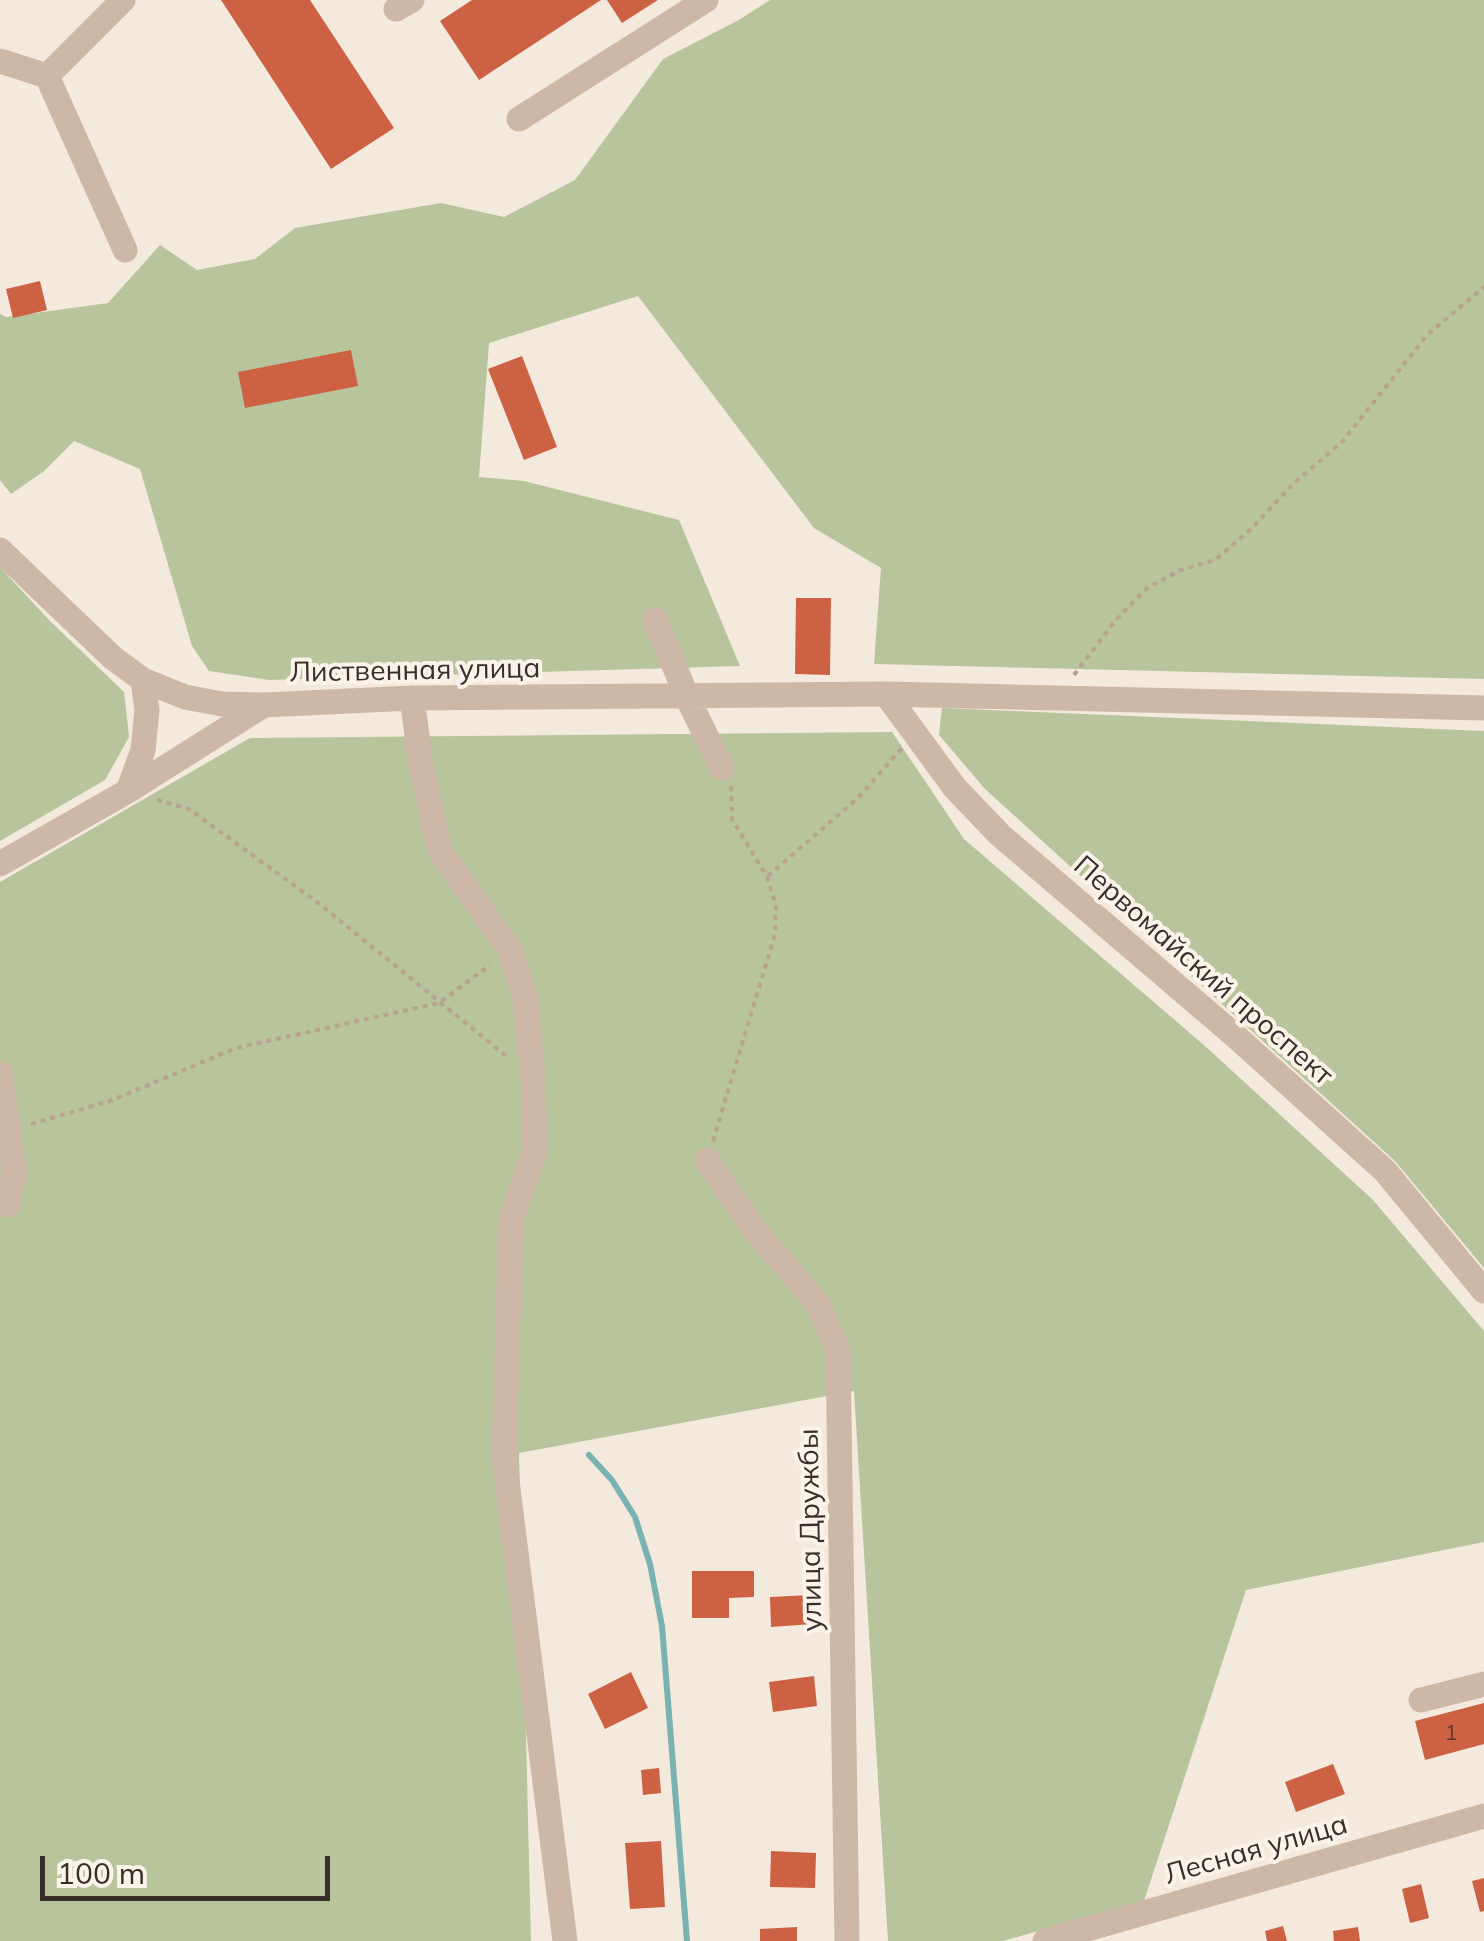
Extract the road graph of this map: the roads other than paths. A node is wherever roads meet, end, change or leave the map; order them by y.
1 (123, 0) edge
2 (706, 0) edge
3 (0, 60) edge
4 (47, 76) junction
5 (519, 119) dead end
6 (125, 250) dead end
7 (0, 550) edge
8 (655, 619) dead end
9 (142, 680) junction
10 (886, 694) junction
11 (687, 697) junction
12 (412, 698) junction
13 (264, 706) junction
14 (1484, 708) edge
15 (722, 768) road end
16 (128, 792) junction
17 (0, 864) edge
18 (0, 1073) edge
19 (707, 1160) road end
20 (8, 1205) dead end
21 (1484, 1291) edge
22 (1484, 1684) edge
23 (1421, 1700) dead end
24 (1484, 1816) edge
25 (565, 1941) edge
26 (847, 1941) edge
27 (1045, 1941) edge

1 - 4 street
2 - 5 street
3 - 4 street
4 - 6 street
7 - 9 street, Лиственная улица
8 - 11 street
9 - 13 street, Лиственная улица
9 - 16 street
10 - 11 street, Лиственная улица
10 - 14 street, Лиственная улица
10 - 21 street, Первомайский проспект
11 - 12 street, Лиственная улица
11 - 15 street
12 - 13 street, Лиственная улица
12 - 25 street
13 - 16 street
16 - 17 street
18 - 20 street
19 - 26 street, улица Дружбы
22 - 23 street
24 - 27 street, Лесная улица

